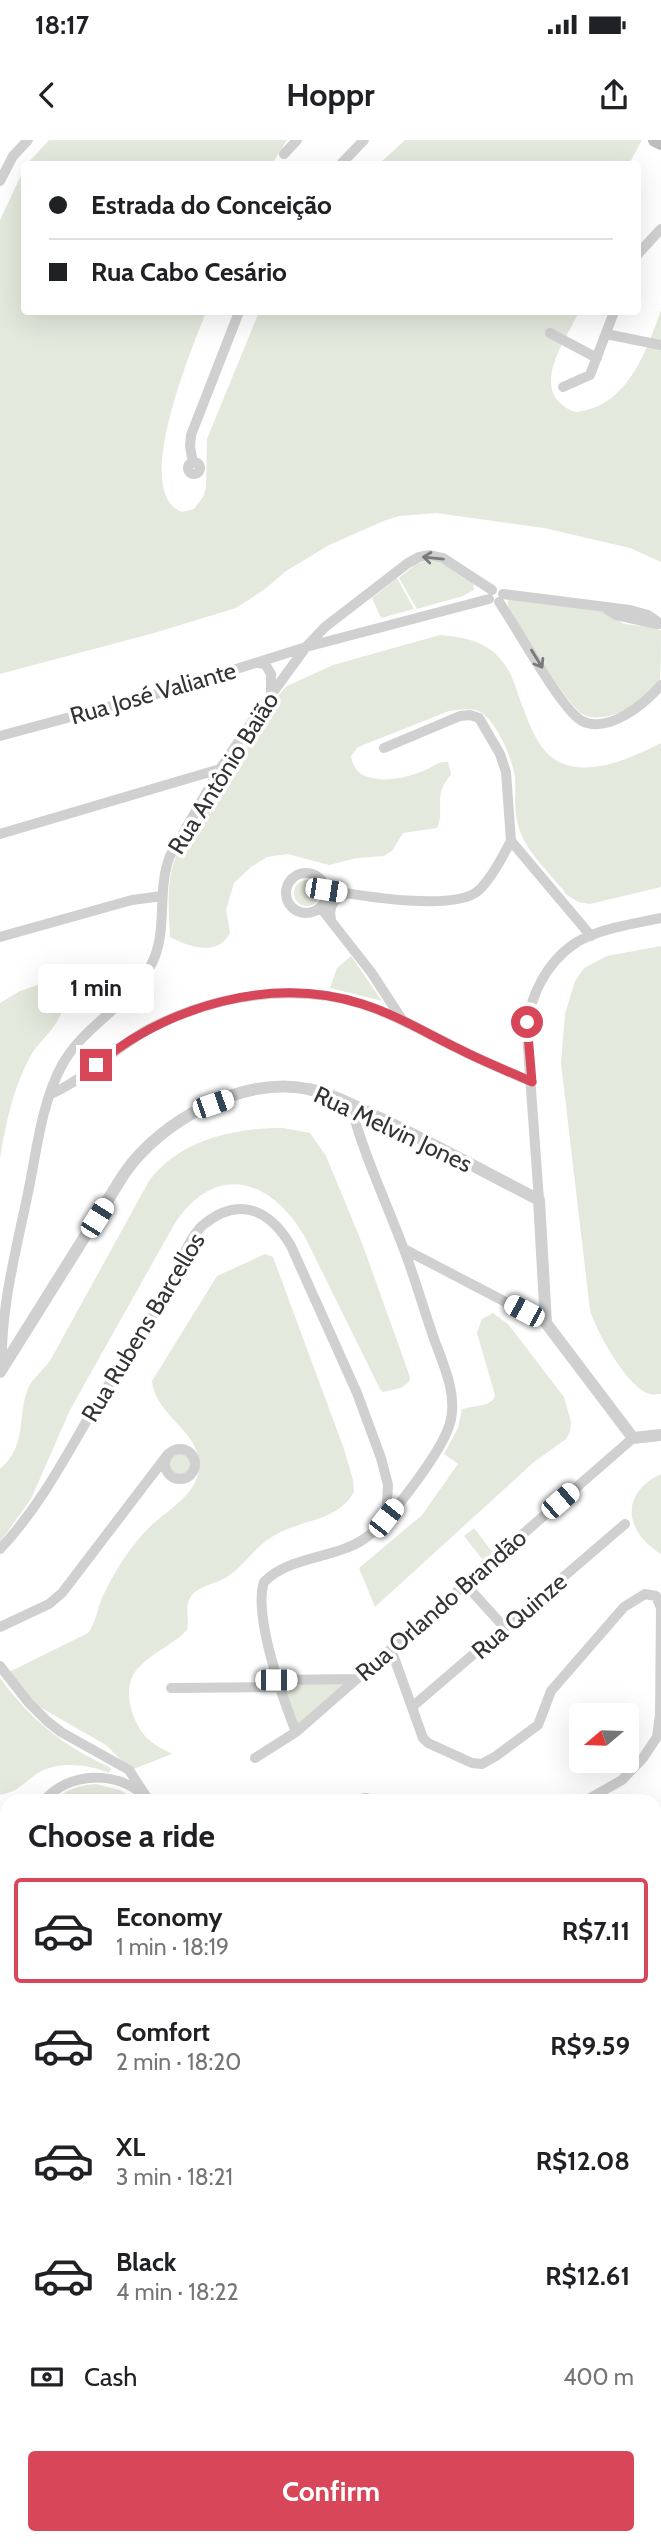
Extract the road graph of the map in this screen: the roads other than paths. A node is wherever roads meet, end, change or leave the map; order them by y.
1 (29, 140) edge
2 (297, 140) edge
3 (364, 140) edge
4 (655, 140) edge
5 (661, 143) edge
6 (284, 154) dead end
7 (344, 161) edge
8 (0, 181) edge
9 (661, 229) edge
10 (641, 251) edge
11 (238, 315) edge
12 (613, 315) edge
13 (550, 333) dead end
14 (606, 334) junction
15 (661, 345) edge
16 (597, 358) junction
17 (563, 387) dead end
18 (193, 463) dead end
19 (496, 596) junction
20 (661, 624) edge
21 (306, 647) junction
22 (256, 663) junction
23 (661, 685) edge
24 (271, 696) junction
25 (0, 736) edge
26 (384, 748) dead end
27 (220, 769) junction
28 (0, 834) edge
29 (511, 841) junction
30 (326, 890) junction
31 (348, 894) junction
32 (162, 896) junction
33 (320, 907) junction
34 (661, 918) edge
35 (333, 923) junction
36 (591, 936) junction
37 (0, 937) edge
38 (401, 1018) junction
39 (532, 1082) junction
40 (51, 1094) junction
41 (349, 1103) junction
42 (538, 1200) junction
43 (404, 1249) junction
44 (546, 1323) junction
45 (1, 1370) edge
46 (661, 1435) edge
47 (633, 1438) junction
48 (168, 1454) dead end
49 (386, 1518) junction
50 (625, 1524) dead end
51 (0, 1549) edge
52 (466, 1585) junction
53 (661, 1608) edge
54 (0, 1627) edge
55 (505, 1628) junction
56 (391, 1649) junction
57 (0, 1666) edge
58 (355, 1679) junction
59 (277, 1683) junction
60 (171, 1688) dead end
61 (412, 1707) junction
62 (296, 1732) junction
63 (255, 1758) dead end
64 (121, 1765) junction
65 (119, 1781) junction
66 (51, 1794) edge
67 (140, 1794) edge
68 (144, 1794) edge
69 (597, 1794) edge

1 - 8 street
2 - 6 street
3 - 7 street
4 - 5 main road
9 - 10 street
11 - 18 street
12 - 14 street
13 - 16 street
14 - 15 street
14 - 16 street
16 - 17 street
19 - 20 street
19 - 21 street, Rua José Valiante
19 -> 21 street, Rua Antônio Baião
19 -> 23 street
21 - 22 street, Rua José Valiante
21 - 24 street, Rua Antônio Baião
22 - 24 street
22 - 25 street, Rua José Valiante
24 - 27 street, Rua Antônio Baião
26 - 29 street
27 - 28 street
27 - 32 street, Rua Antônio Baião
29 - 31 street
29 - 36 street
30 - 31 street
30 - 33 street
30 - 33 street
31 - 35 street
32 - 37 street
32 - 40 street, Rua Antônio Baião
33 - 35 street
34 - 36 street
35 - 38 street
36 - 39 street
38 - 39 street
38 - 40 street
39 - 42 street
40 - 45 street, Rua Antônio Baião
41 - 42 street, Rua Melvin Jones
41 - 43 street
41 - 45 street, Rua Melvin Jones
42 - 44 street
43 - 44 street
43 - 49 street
44 - 47 street
46 - 47 street
47 - 52 street, Rua Orlando Brandão
48 - 54 street
49 - 51 street, Rua Rubens Barcellos
49 - 59 street
50 - 55 street, Rua Quinze
52 - 55 street
52 - 56 street, Rua Orlando Brandão
53 - 61 street
53 - 69 street
55 - 61 street, Rua Quinze
56 - 58 street, Rua Orlando Brandão
56 - 61 street
57 - 64 street
58 - 59 street
58 - 62 street, Rua Orlando Brandão
59 - 60 street
59 - 62 street
62 - 63 street, Rua Orlando Brandão
64 - 65 street
64 - 68 street
65 - 66 street
65 - 67 street

